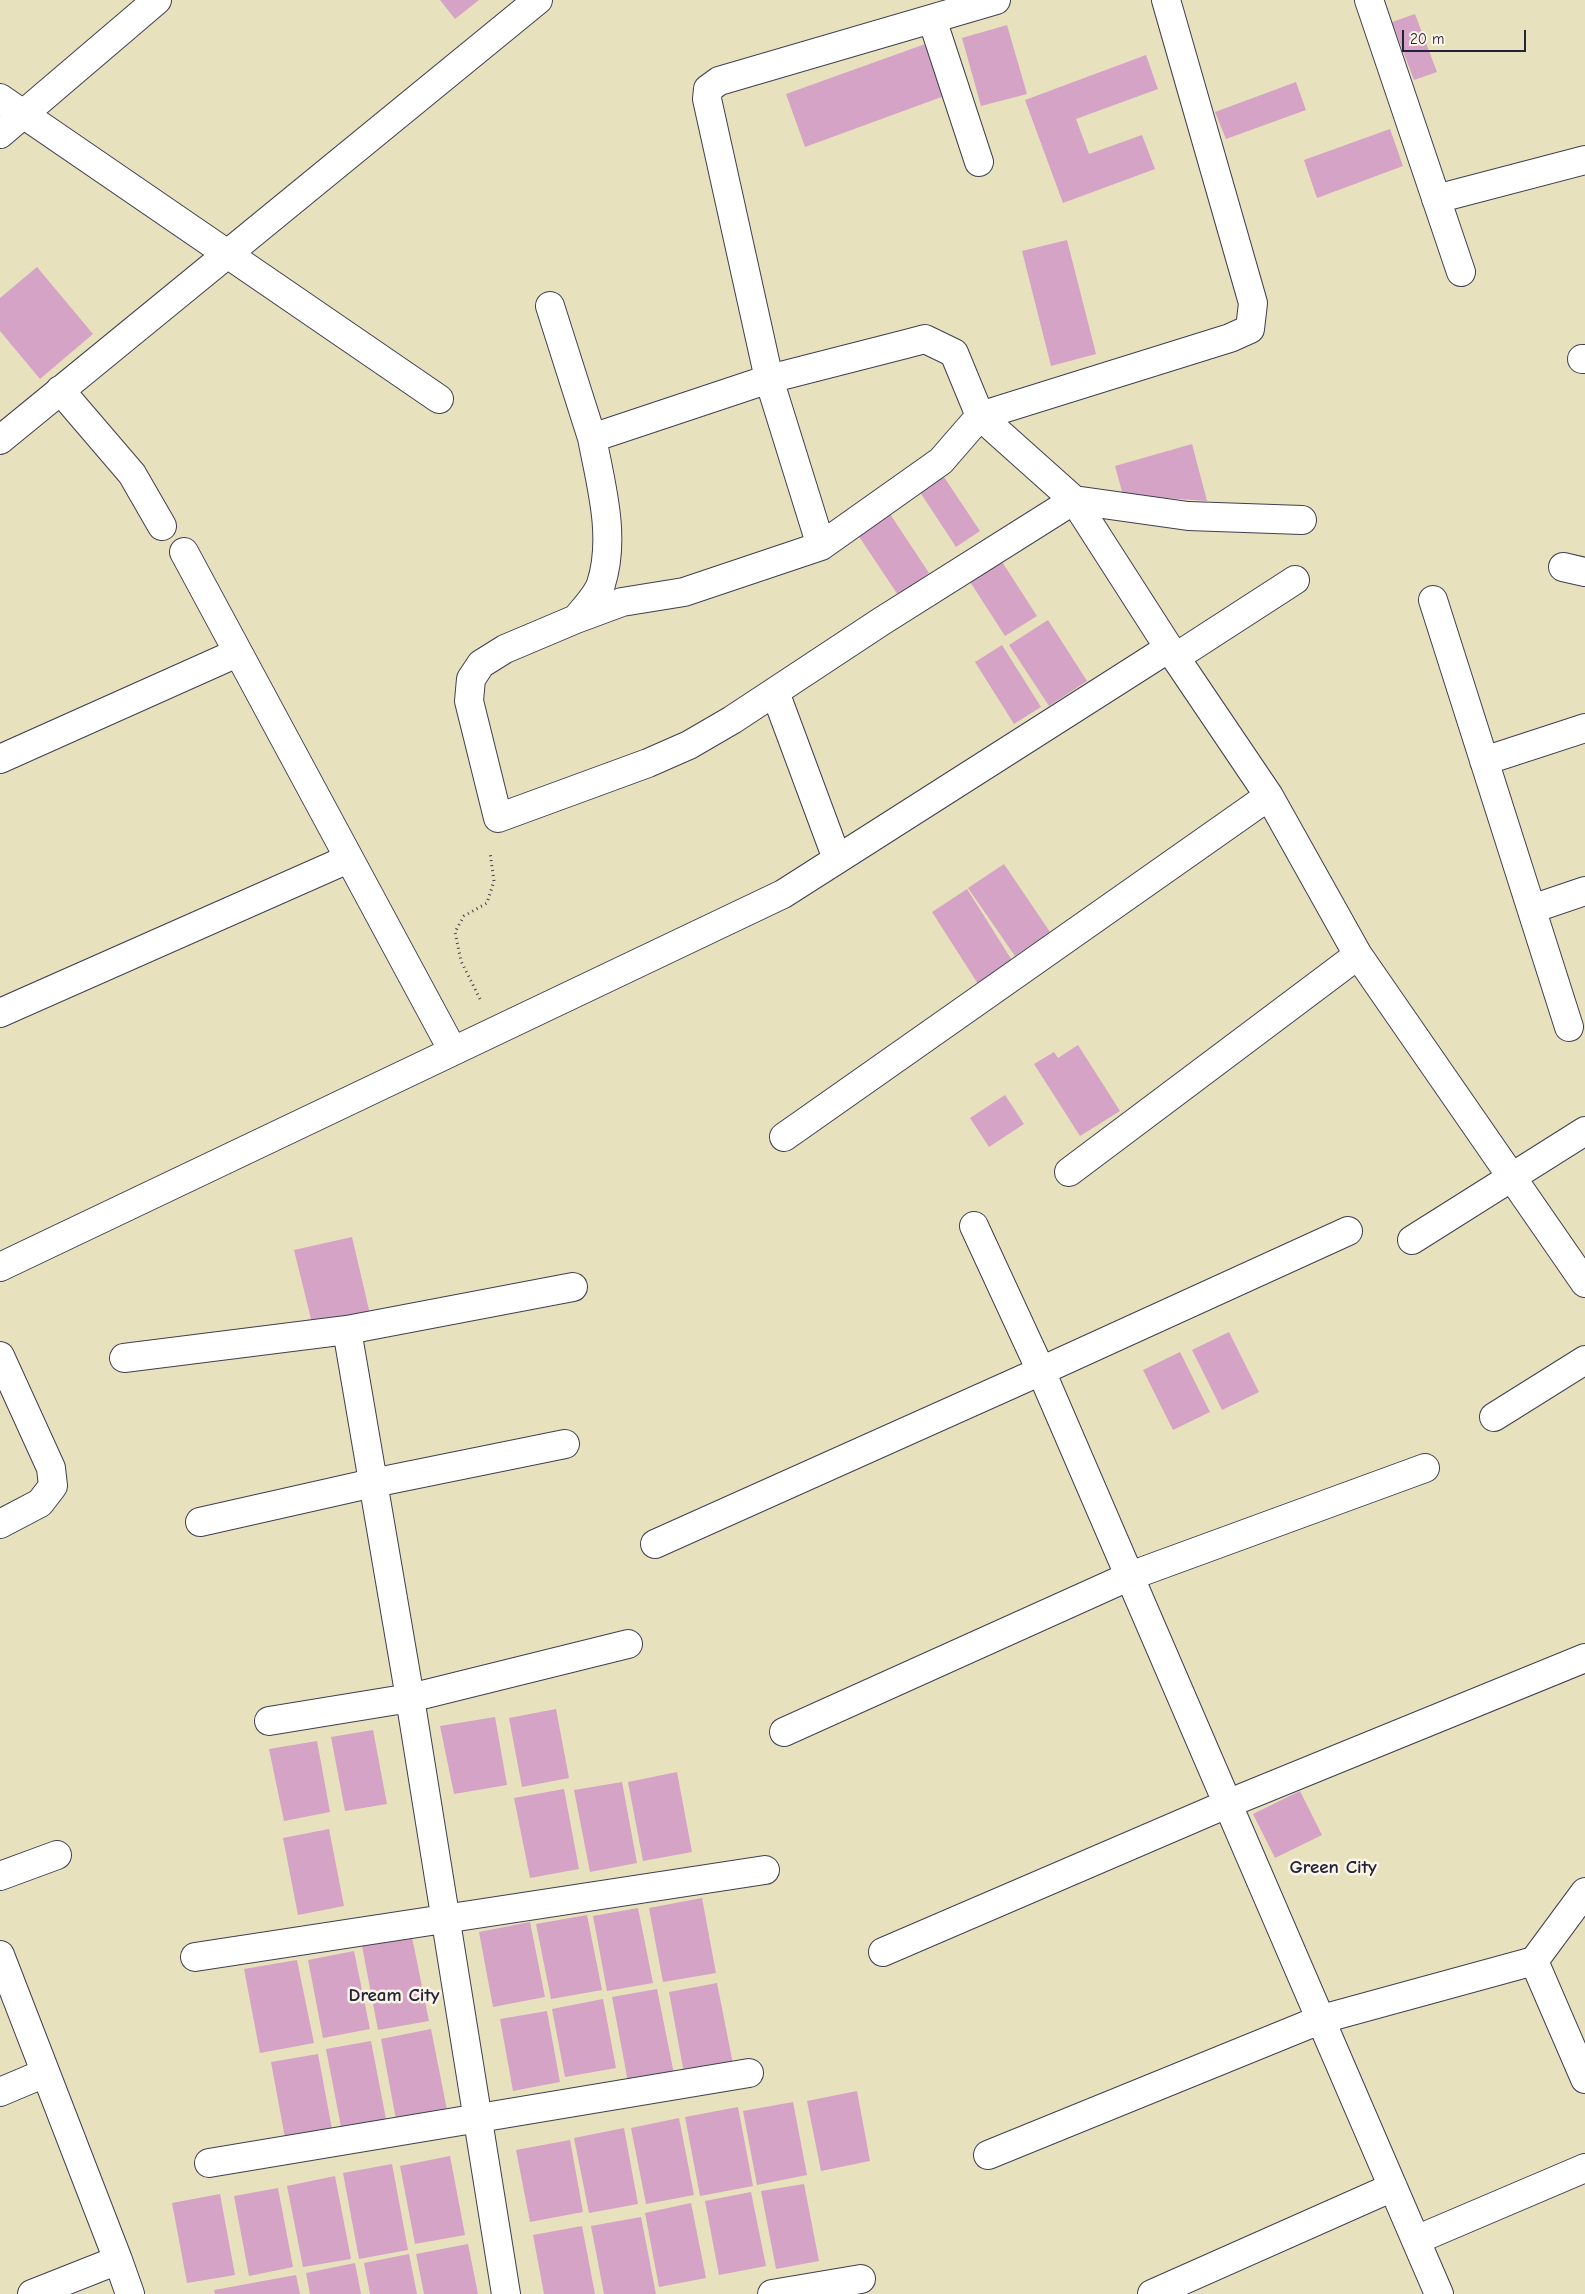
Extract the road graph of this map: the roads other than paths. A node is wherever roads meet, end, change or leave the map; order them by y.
1 (157, 0) edge
2 (538, 0) edge
3 (996, 0) edge
4 (1166, 0) edge
5 (1369, 0) edge
6 (932, 19) junction
7 (0, 98) edge
8 (24, 114) junction
9 (0, 134) edge
10 (1585, 160) edge
11 (979, 162) dead end
12 (1436, 199) junction
13 (228, 254) junction
14 (1461, 272) dead end
15 (550, 306) dead end
16 (769, 379) junction
17 (60, 390) junction
18 (439, 399) dead end
19 (980, 416) junction
20 (592, 438) junction
21 (0, 440) edge
22 (1074, 500) junction
23 (1302, 520) dead end
24 (162, 526) dead end
25 (821, 546) junction
26 (184, 552) dead end
27 (1295, 580) dead end
28 (1433, 600) dead end
29 (576, 619) junction
30 (237, 653) junction
31 (1172, 653) junction
32 (775, 692) junction
33 (1585, 728) edge
34 (0, 758) edge
35 (1484, 761) junction
36 (1269, 796) junction
37 (348, 859) junction
38 (837, 859) junction
39 (1585, 891) edge
40 (1532, 909) junction
41 (1358, 955) junction
42 (0, 1014) edge
43 (1568, 1027) dead end
44 (453, 1051) junction
45 (1585, 1131) edge
46 (784, 1138) dead end
47 (1069, 1172) dead end
48 (1512, 1177) junction
49 (974, 1226) dead end
50 (1348, 1231) dead end
51 (1412, 1240) dead end
52 (0, 1267) edge
53 (1585, 1283) edge
54 (572, 1287) dead end
55 (347, 1330) junction
56 (0, 1356) edge
57 (124, 1358) dead end
58 (1585, 1360) edge
59 (1041, 1371) junction
60 (1494, 1417) dead end
61 (565, 1444) dead end
62 (1425, 1468) dead end
63 (373, 1483) junction
64 (200, 1522) dead end
65 (0, 1524) edge
66 (655, 1544) dead end
67 (1130, 1576) junction
68 (628, 1644) dead end
69 (1585, 1658) edge
70 (410, 1698) junction
71 (269, 1721) dead end
72 (784, 1732) dead end
73 (1227, 1804) junction
74 (58, 1855) dead end
75 (766, 1870) dead end
76 (0, 1876) edge
77 (1585, 1892) edge
78 (445, 1919) junction
79 (883, 1952) dead end
80 (0, 1954) edge
81 (195, 1956) dead end
82 (1534, 1961) junction
83 (1322, 2019) junction
84 (45, 2073) junction
85 (749, 2073) dead end
86 (1585, 2079) edge
87 (0, 2092) edge
88 (478, 2119) junction
89 (988, 2155) dead end
90 (209, 2163) dead end
91 (1585, 2168) edge
92 (1393, 2187) junction
93 (1416, 2240) junction
94 (118, 2260) junction
95 (861, 2279) dead end
96 (32, 2294) edge
97 (130, 2294) edge
98 (506, 2294) edge
99 (772, 2294) edge
100 (1152, 2294) edge
101 (1439, 2294) edge

1 - 8 street
2 - 13 street
3 - 6 street
4 - 19 street
5 - 12 street
6 - 11 street
6 - 16 street
7 - 8 street
8 - 9 street
8 - 13 street
10 - 12 street
12 - 14 street
13 - 17 street
13 - 18 street
15 - 20 street
16 - 19 street
16 - 20 street
16 - 25 street
17 - 21 street
17 - 24 street
19 - 22 street
19 - 25 street
20 - 29 street
22 - 23 street
22 - 31 street
22 - 32 street
25 - 29 street
26 - 30 street
27 - 31 street
28 - 35 street
29 - 32 street
30 - 34 street
30 - 37 street
31 - 36 street
31 - 38 street
32 - 38 street
33 - 35 street
35 - 40 street
36 - 41 street
36 - 46 street
37 - 42 street
37 - 44 street
38 - 44 street
39 - 40 street
40 - 43 street
41 - 47 street
41 - 48 street
44 - 52 street
45 - 48 street
48 - 51 street
48 - 53 street
49 - 59 street
50 - 59 street
54 - 55 street
55 - 57 street
55 - 63 street
56 - 65 street
58 - 60 street
59 - 66 street
59 - 67 street
61 - 63 street
62 - 67 street
63 - 64 street
63 - 70 street
67 - 72 street
67 - 73 street
68 - 70 street
69 - 73 street
70 - 71 street
70 - 78 street
73 - 79 street
73 - 83 street
74 - 76 street
75 - 78 street
77 - 82 street
78 - 81 street
78 - 88 street
80 - 84 street
82 - 83 street
82 - 86 street
83 - 89 street
83 - 92 street
84 - 87 street
84 - 94 street
85 - 88 street
88 - 90 street
88 - 98 street
91 - 93 street
92 - 93 street
92 - 100 street
93 - 101 street
94 - 96 street
94 - 97 street
95 - 99 street

